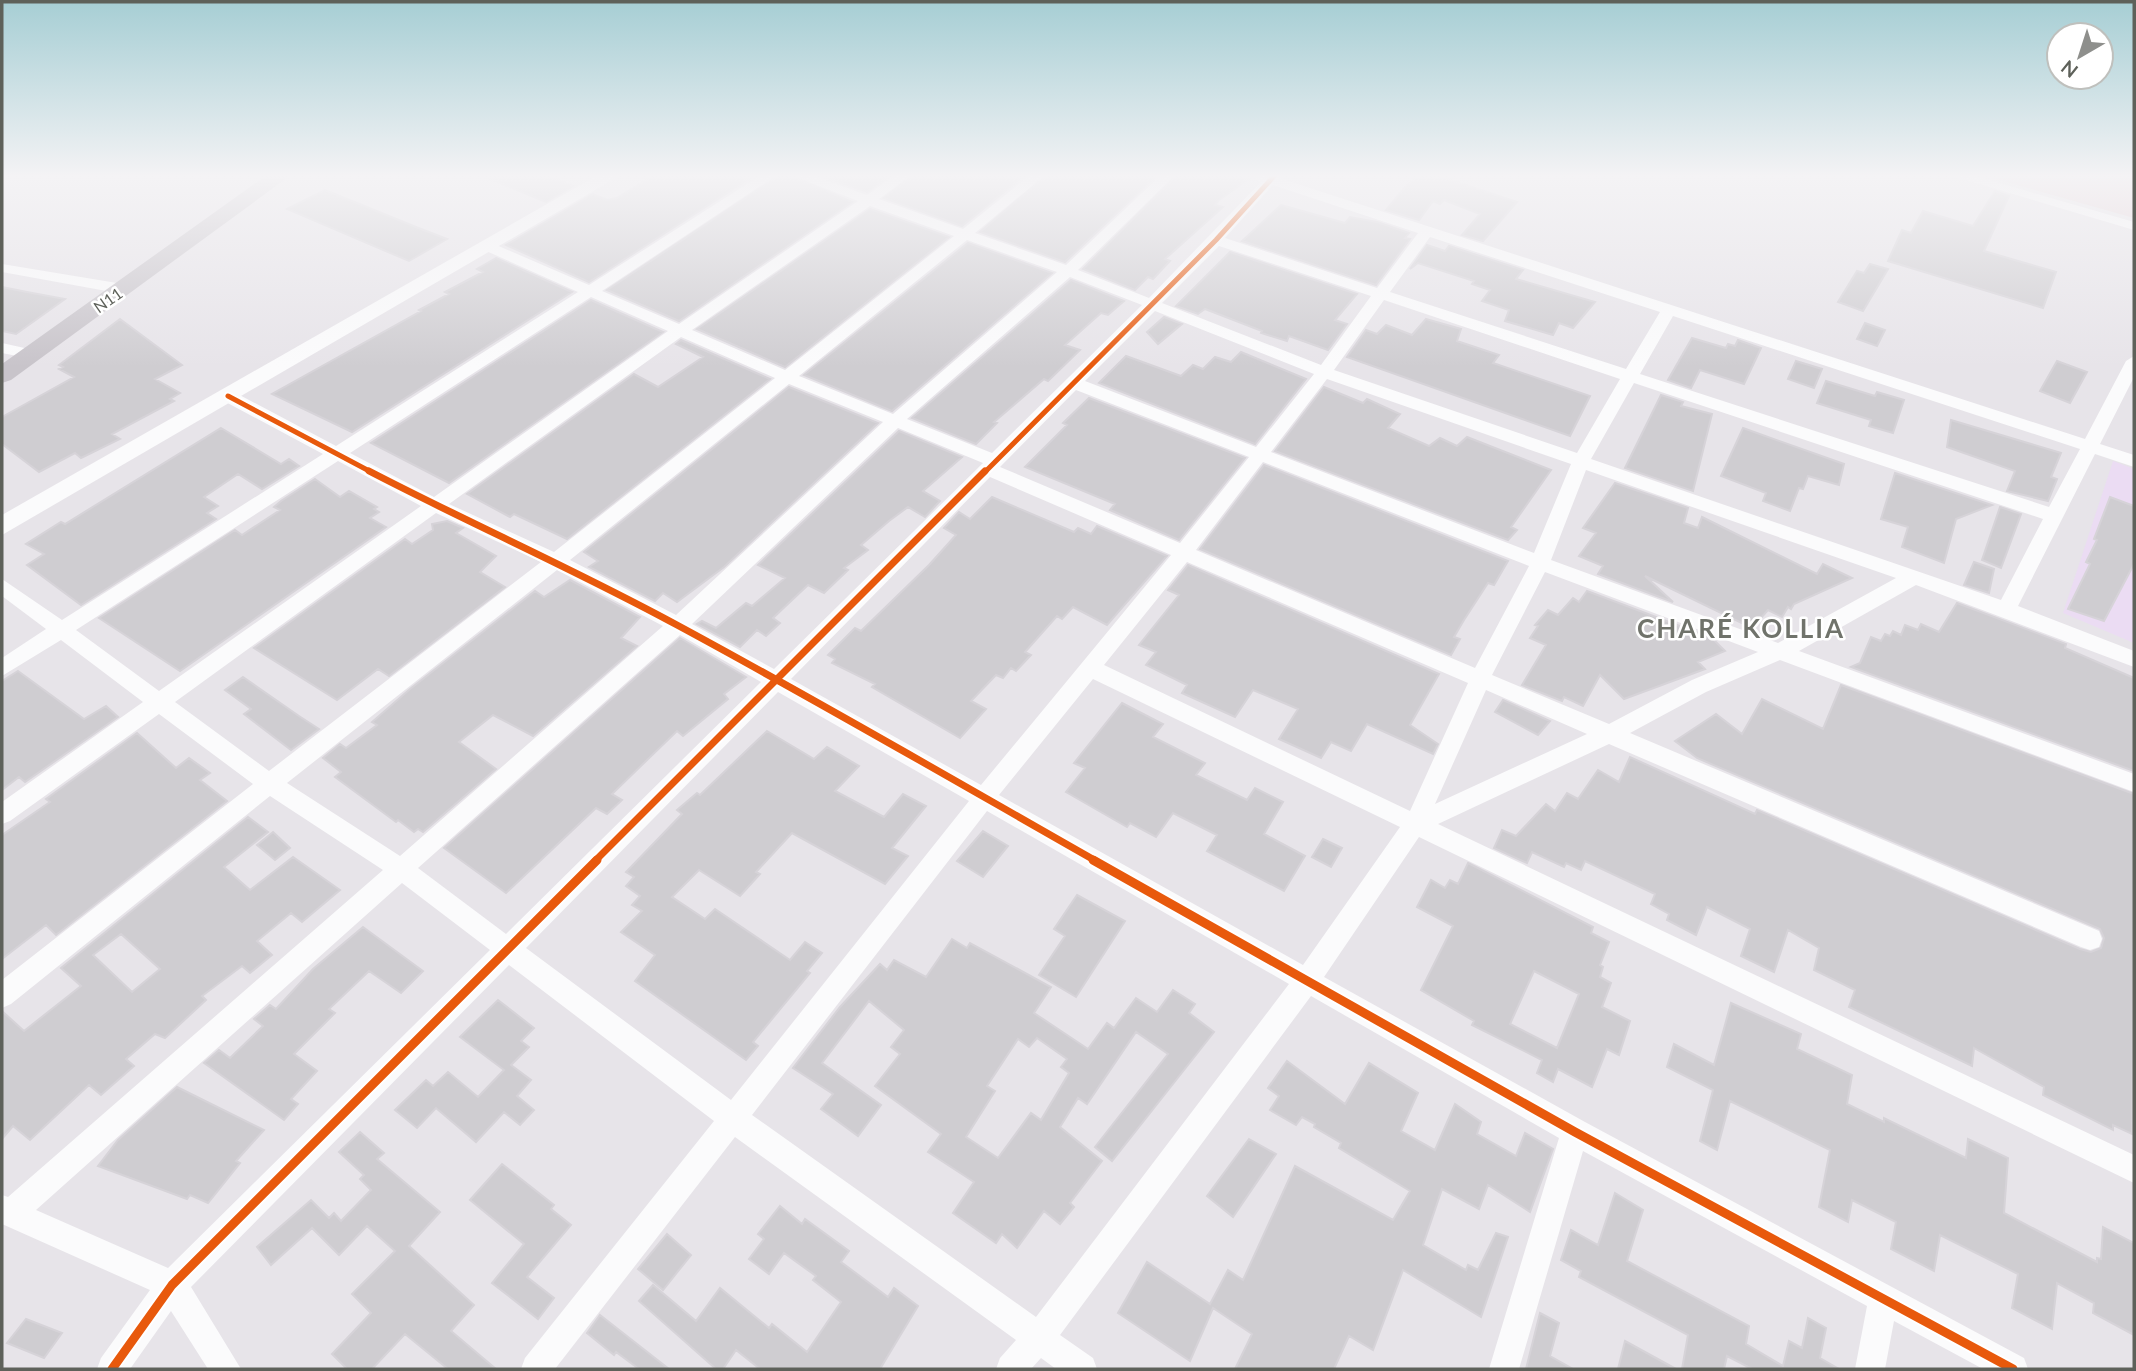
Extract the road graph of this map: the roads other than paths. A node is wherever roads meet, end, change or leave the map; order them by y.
1 (193, 239) edge
2 (503, 239) edge
3 (670, 239) edge
4 (814, 239) edge
5 (960, 239) edge
6 (980, 239) edge
7 (1102, 239) edge
8 (1420, 239) edge
9 (1455, 239) edge
10 (1216, 240) joint
11 (489, 247) junction
12 (2, 268) edge
13 (1068, 271) junction
14 (123, 289) junction
15 (589, 290) junction
16 (1378, 294) junction
17 (1151, 303) junction
18 (1670, 309) junction
19 (679, 331) junction
20 (2, 348) edge
21 (32, 354) junction
22 (2134, 361) edge
23 (1324, 372) junction
24 (2, 375) edge
25 (787, 377) junction
26 (1629, 377) junction
27 (1072, 382) junction
28 (228, 396) junction
29 (895, 420) junction
30 (2092, 447) junction
31 (339, 454) junction
32 (1259, 454) junction
33 (1581, 461) junction
34 (2134, 461) edge
35 (992, 465) junction
36 (435, 505) junction
37 (2056, 516) junction
38 (2, 526) edge
39 (1184, 552) junction
40 (556, 561) junction
41 (1540, 563) junction
42 (1914, 577) junction
43 (2, 586) edge
44 (2006, 609) junction
45 (678, 625) junction
46 (62, 629) junction
47 (1781, 651) junction
48 (2134, 659) edge
49 (1088, 667) junction
50 (2, 668) edge
51 (1481, 677) junction
52 (774, 681) junction
53 (161, 704) junction
54 (1611, 733) junction
55 (2134, 783) edge
56 (271, 785) junction
57 (984, 798) junction
58 (2, 814) edge
59 (1415, 824) junction
60 (401, 869) junction
61 (2090, 939) dead end
62 (506, 950) junction
63 (1308, 979) junction
64 (2, 996) edge
65 (734, 1119) junction
66 (1575, 1132) junction
67 (2134, 1169) edge
68 (7, 1211) edge
69 (172, 1284) junction
70 (1883, 1300) junction
71 (1039, 1338) junction
72 (112, 1369) edge
73 (226, 1369) edge
74 (536, 1369) edge
75 (1011, 1369) edge
76 (1082, 1369) edge
77 (1504, 1369) edge
78 (1870, 1369) edge
79 (2013, 1369) edge

1 - 14 main road, N11
2 - 11 street
3 - 15 street
4 - 19 street
5 - 25 street
6 - 13 street
7 - 13 street
8 - 16 street
9 - 18 street
10 - 16 street
10 - 17 street
11 - 15 street
11 - 28 street
12 - 14 street
13 - 17 street
13 - 29 street
14 - 21 main road, N11
15 - 19 street
15 - 31 street
16 - 23 street
16 - 26 street
17 - 23 street
17 - 27 street
18 - 26 street
18 - 30 street
19 - 25 street
19 - 36 street
20 - 21 street
21 - 24 main road, N11
22 - 30 street
23 - 32 street
23 - 33 street
25 - 29 street
25 - 40 street
26 - 33 street
26 - 37 street
27 - 32 street
27 - 35 street
28 - 31 street
28 - 38 street
29 - 35 street
29 - 45 street
30 - 34 street
30 - 37 street
31 - 36 street
31 - 46 street
32 - 39 street
32 - 41 street
33 - 41 street
33 - 42 street
35 - 39 street
35 - 52 street
36 - 40 street
36 - 53 street
37 - 44 street
39 - 49 street
39 - 51 street
40 - 45 street
40 - 56 street
41 - 47 street
41 - 51 street
42 - 44 street
42 - 47 street
43 - 46 street
44 - 48 street
45 - 52 street
45 - 60 street
46 - 50 street
46 - 53 street
47 - 54 street
47 - 55 street
49 - 57 street
49 - 59 street
51 - 54 street
51 - 59 street
52 - 57 street
52 - 62 street
53 - 56 street
53 - 58 street
54 - 59 street
54 - 61 street
56 - 60 street
56 - 64 street
57 - 63 street
57 - 65 street
59 - 63 street
59 - 67 street
60 - 62 street
60 - 68 street
62 - 65 street
62 - 69 street
63 - 66 street
63 - 71 street
65 - 71 street
65 - 74 street
66 - 70 street
66 - 77 street
68 - 69 street
69 - 72 street
69 - 73 street
70 - 78 street
70 - 79 street
71 - 75 street
71 - 76 street

